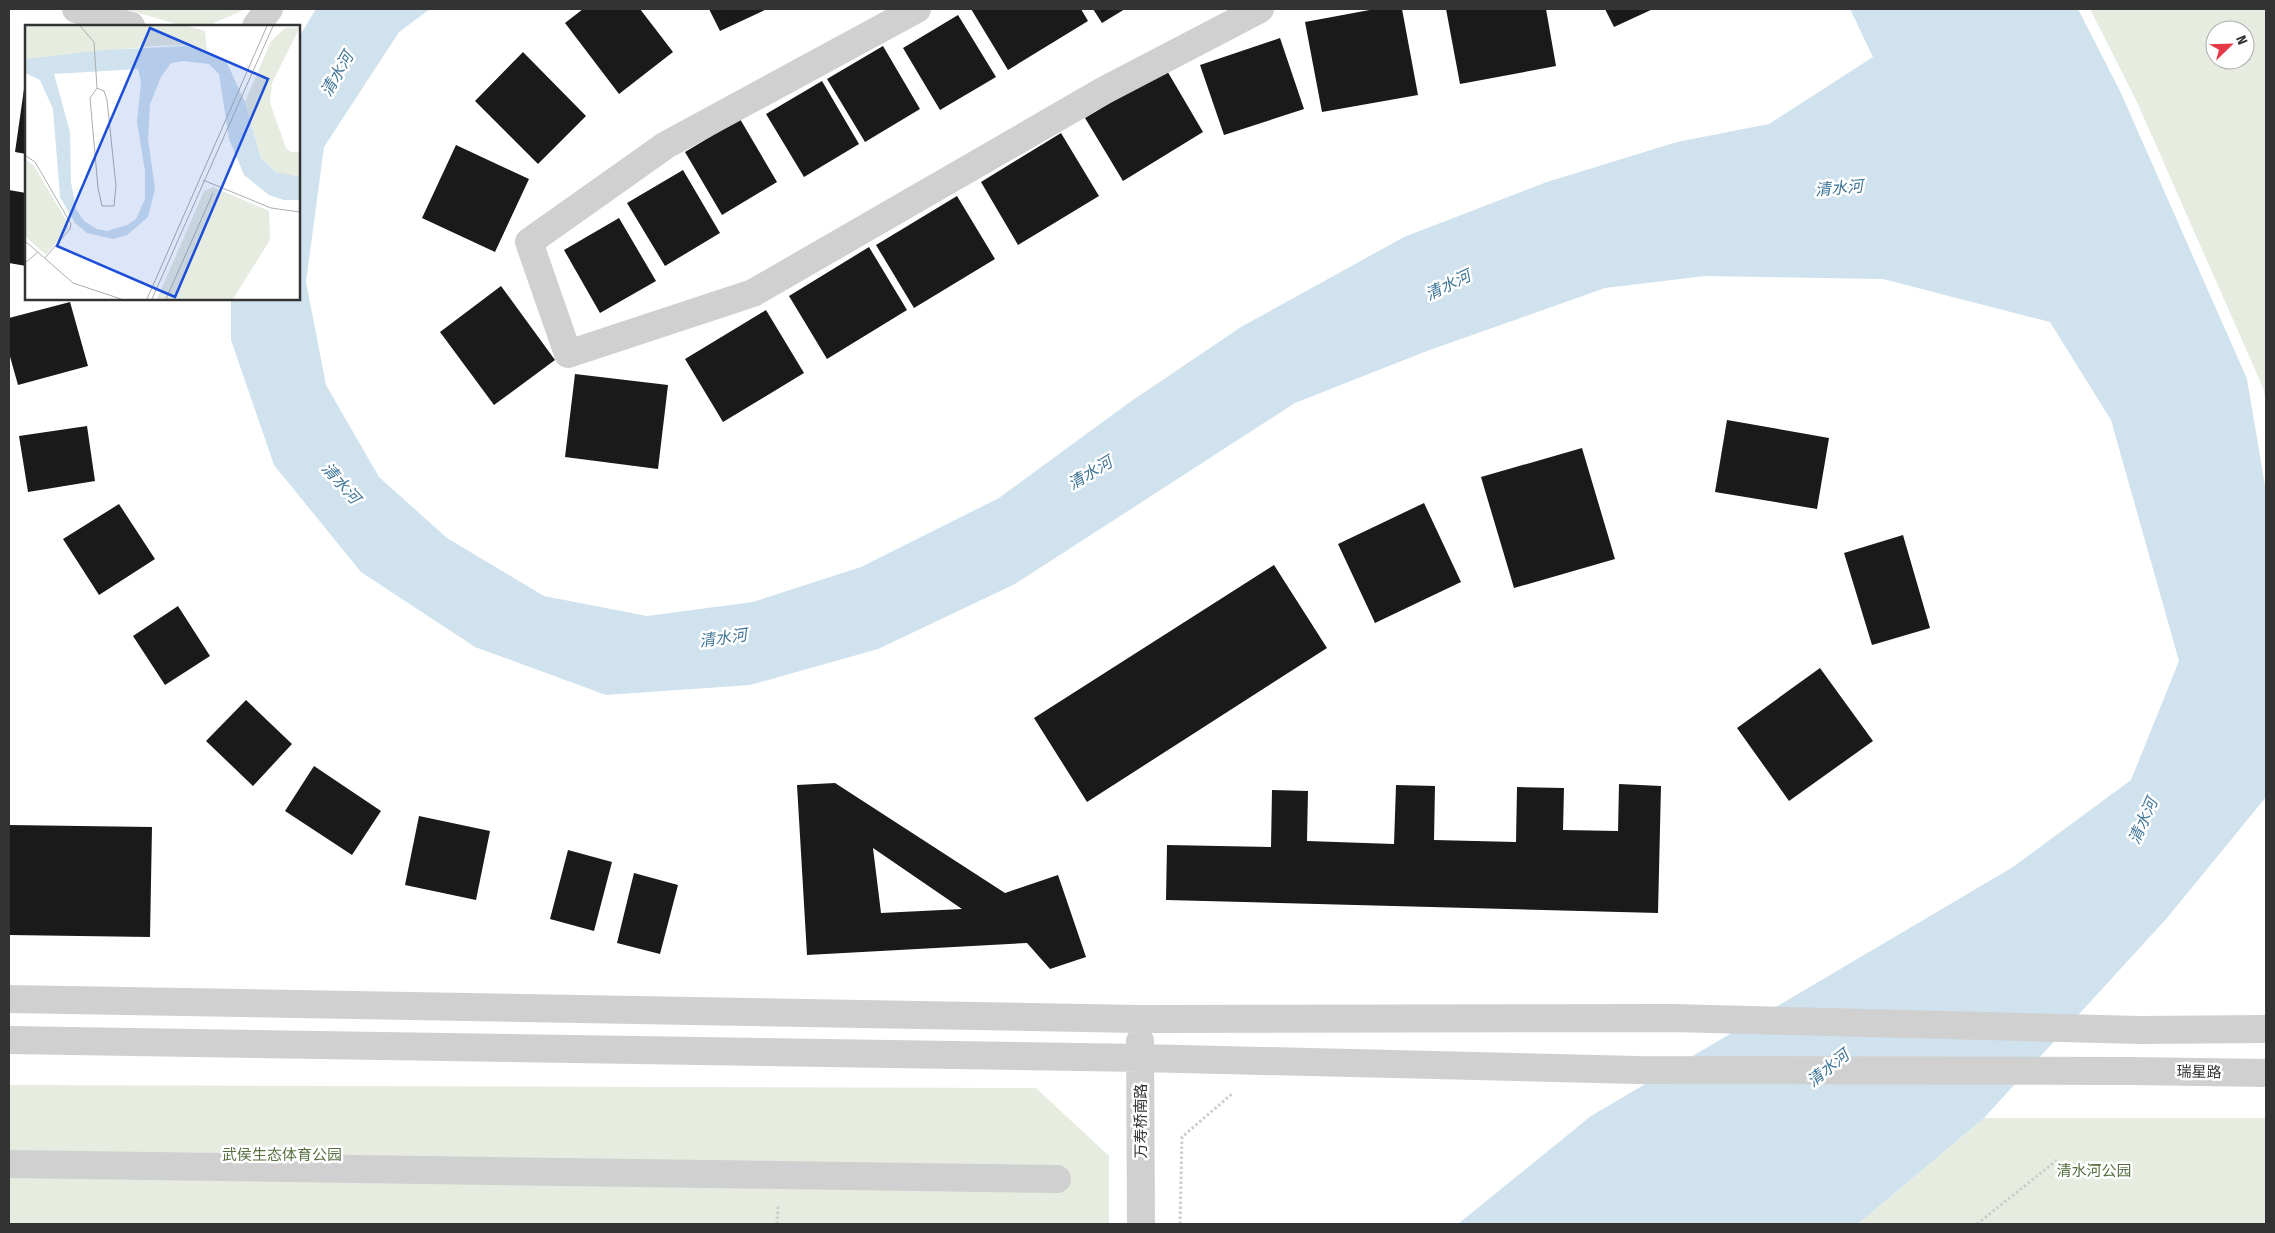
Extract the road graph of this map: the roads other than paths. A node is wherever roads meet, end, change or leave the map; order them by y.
1 (76, 9) edge
2 (269, 9) edge
3 (917, 9) edge
4 (1260, 9) edge
5 (127, 25) edge
6 (257, 25) edge
7 (9, 999) edge
8 (1139, 1018) junction
9 (2266, 1029) edge
10 (9, 1040) edge
11 (1141, 1058) junction
12 (2266, 1073) edge
13 (9, 1164) edge
14 (1058, 1179) dead end
15 (1141, 1224) edge

1 - 5 street
2 - 6 street
3 - 4 street
7 - 8 street
8 - 9 street
8 - 11 street, 万寿桥南路
10 - 11 street, 瑞星路
11 - 12 street, 瑞星路
11 - 15 street, 万寿桥南路
13 - 14 street

